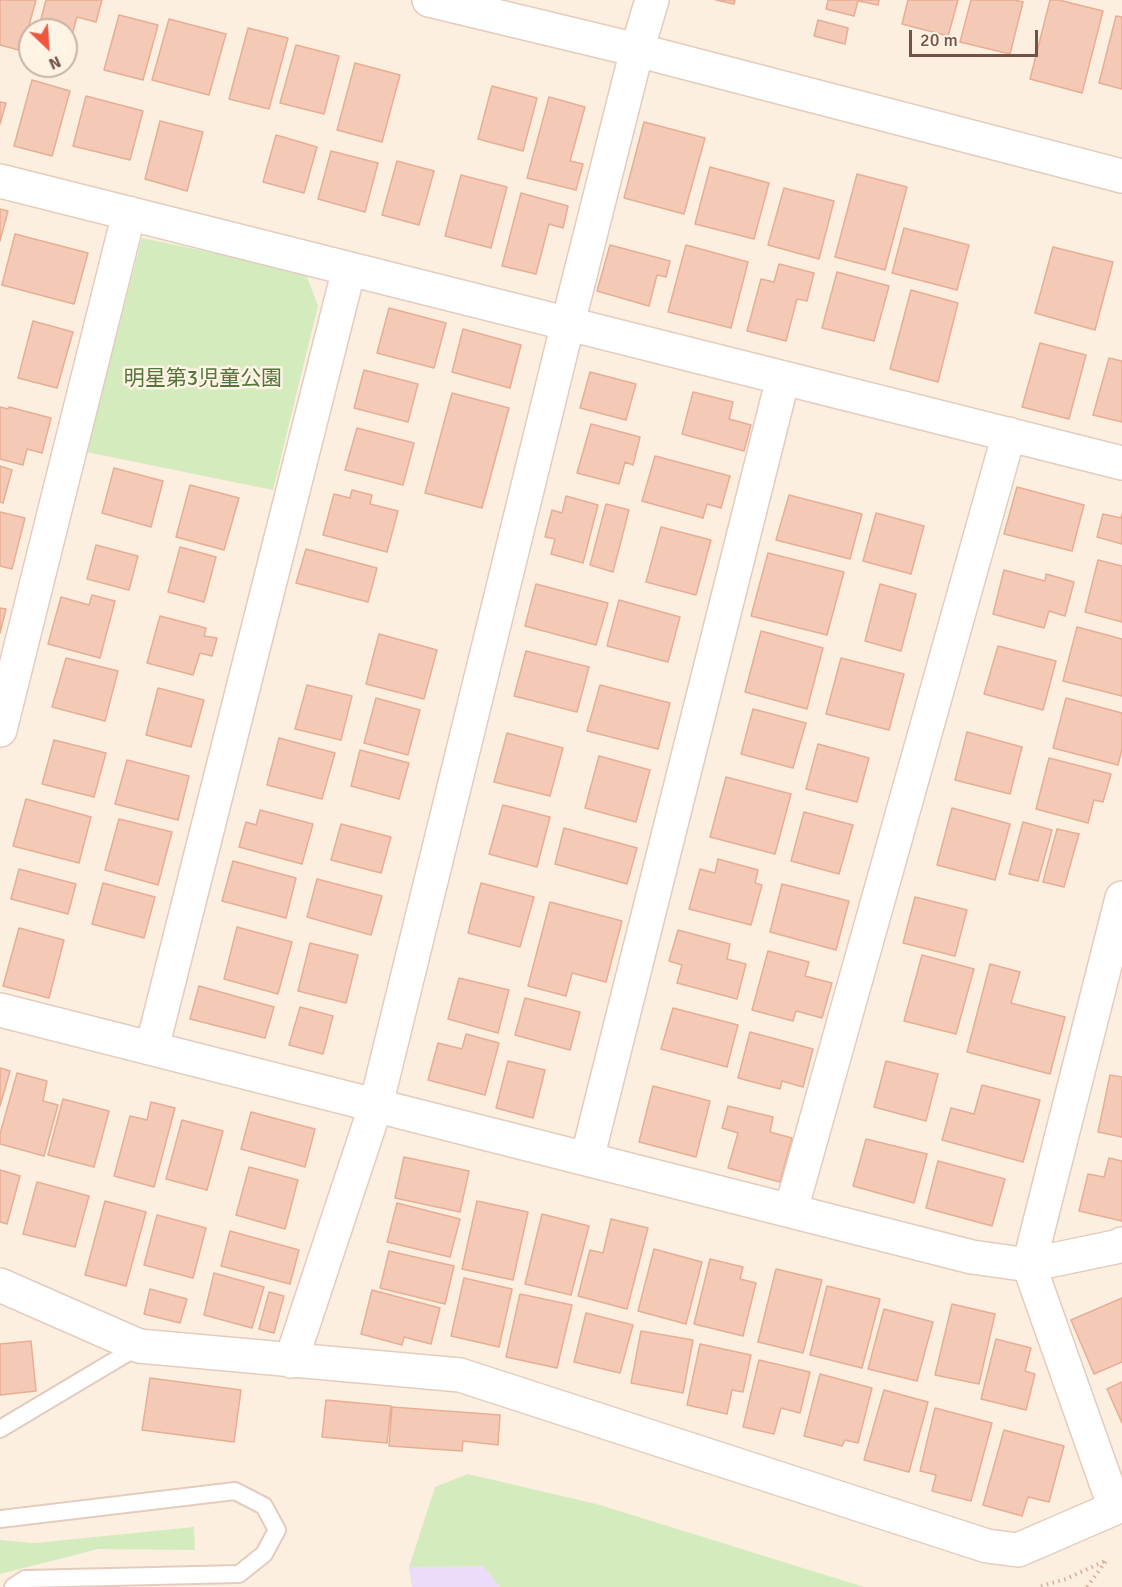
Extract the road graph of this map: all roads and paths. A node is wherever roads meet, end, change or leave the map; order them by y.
1 (429, 0) edge
2 (652, 0) edge
3 (637, 50) junction
4 (1122, 176) edge
5 (0, 181) edge
6 (129, 213) junction
7 (349, 269) junction
8 (568, 323) junction
9 (783, 378) junction
10 (1009, 434) junction
11 (1122, 463) edge
12 (0, 730) edge
13 (1122, 898) edge
14 (0, 1010) edge
15 (152, 1048) junction
16 (376, 1105) junction
17 (587, 1159) junction
18 (791, 1210) junction
19 (1122, 1244) edge
20 (1029, 1265) junction
21 (0, 1285) edge
22 (139, 1346) junction
23 (291, 1361) junction
24 (0, 1429) edge
25 (1120, 1507) edge
26 (0, 1519) edge
27 (1107, 1560) dead end
28 (13, 1587) edge
29 (1087, 1587) edge

1 - 3 street
2 - 3 street
3 - 4 street
3 - 8 street
5 - 6 street
6 - 7 street
6 - 12 street
7 - 8 street
7 - 15 street
8 - 9 street
8 - 16 street
9 - 10 street
9 - 17 street
10 - 11 street
10 - 18 street
13 - 20 street
14 - 15 street
15 - 16 street
16 - 17 street
16 - 23 street
17 - 18 street
18 - 20 street
19 - 20 street
20 - 25 street
21 - 22 street
22 - 23 street
22 - 24 lane
23 - 25 street
26 - 28 lane
27 - 29 path

